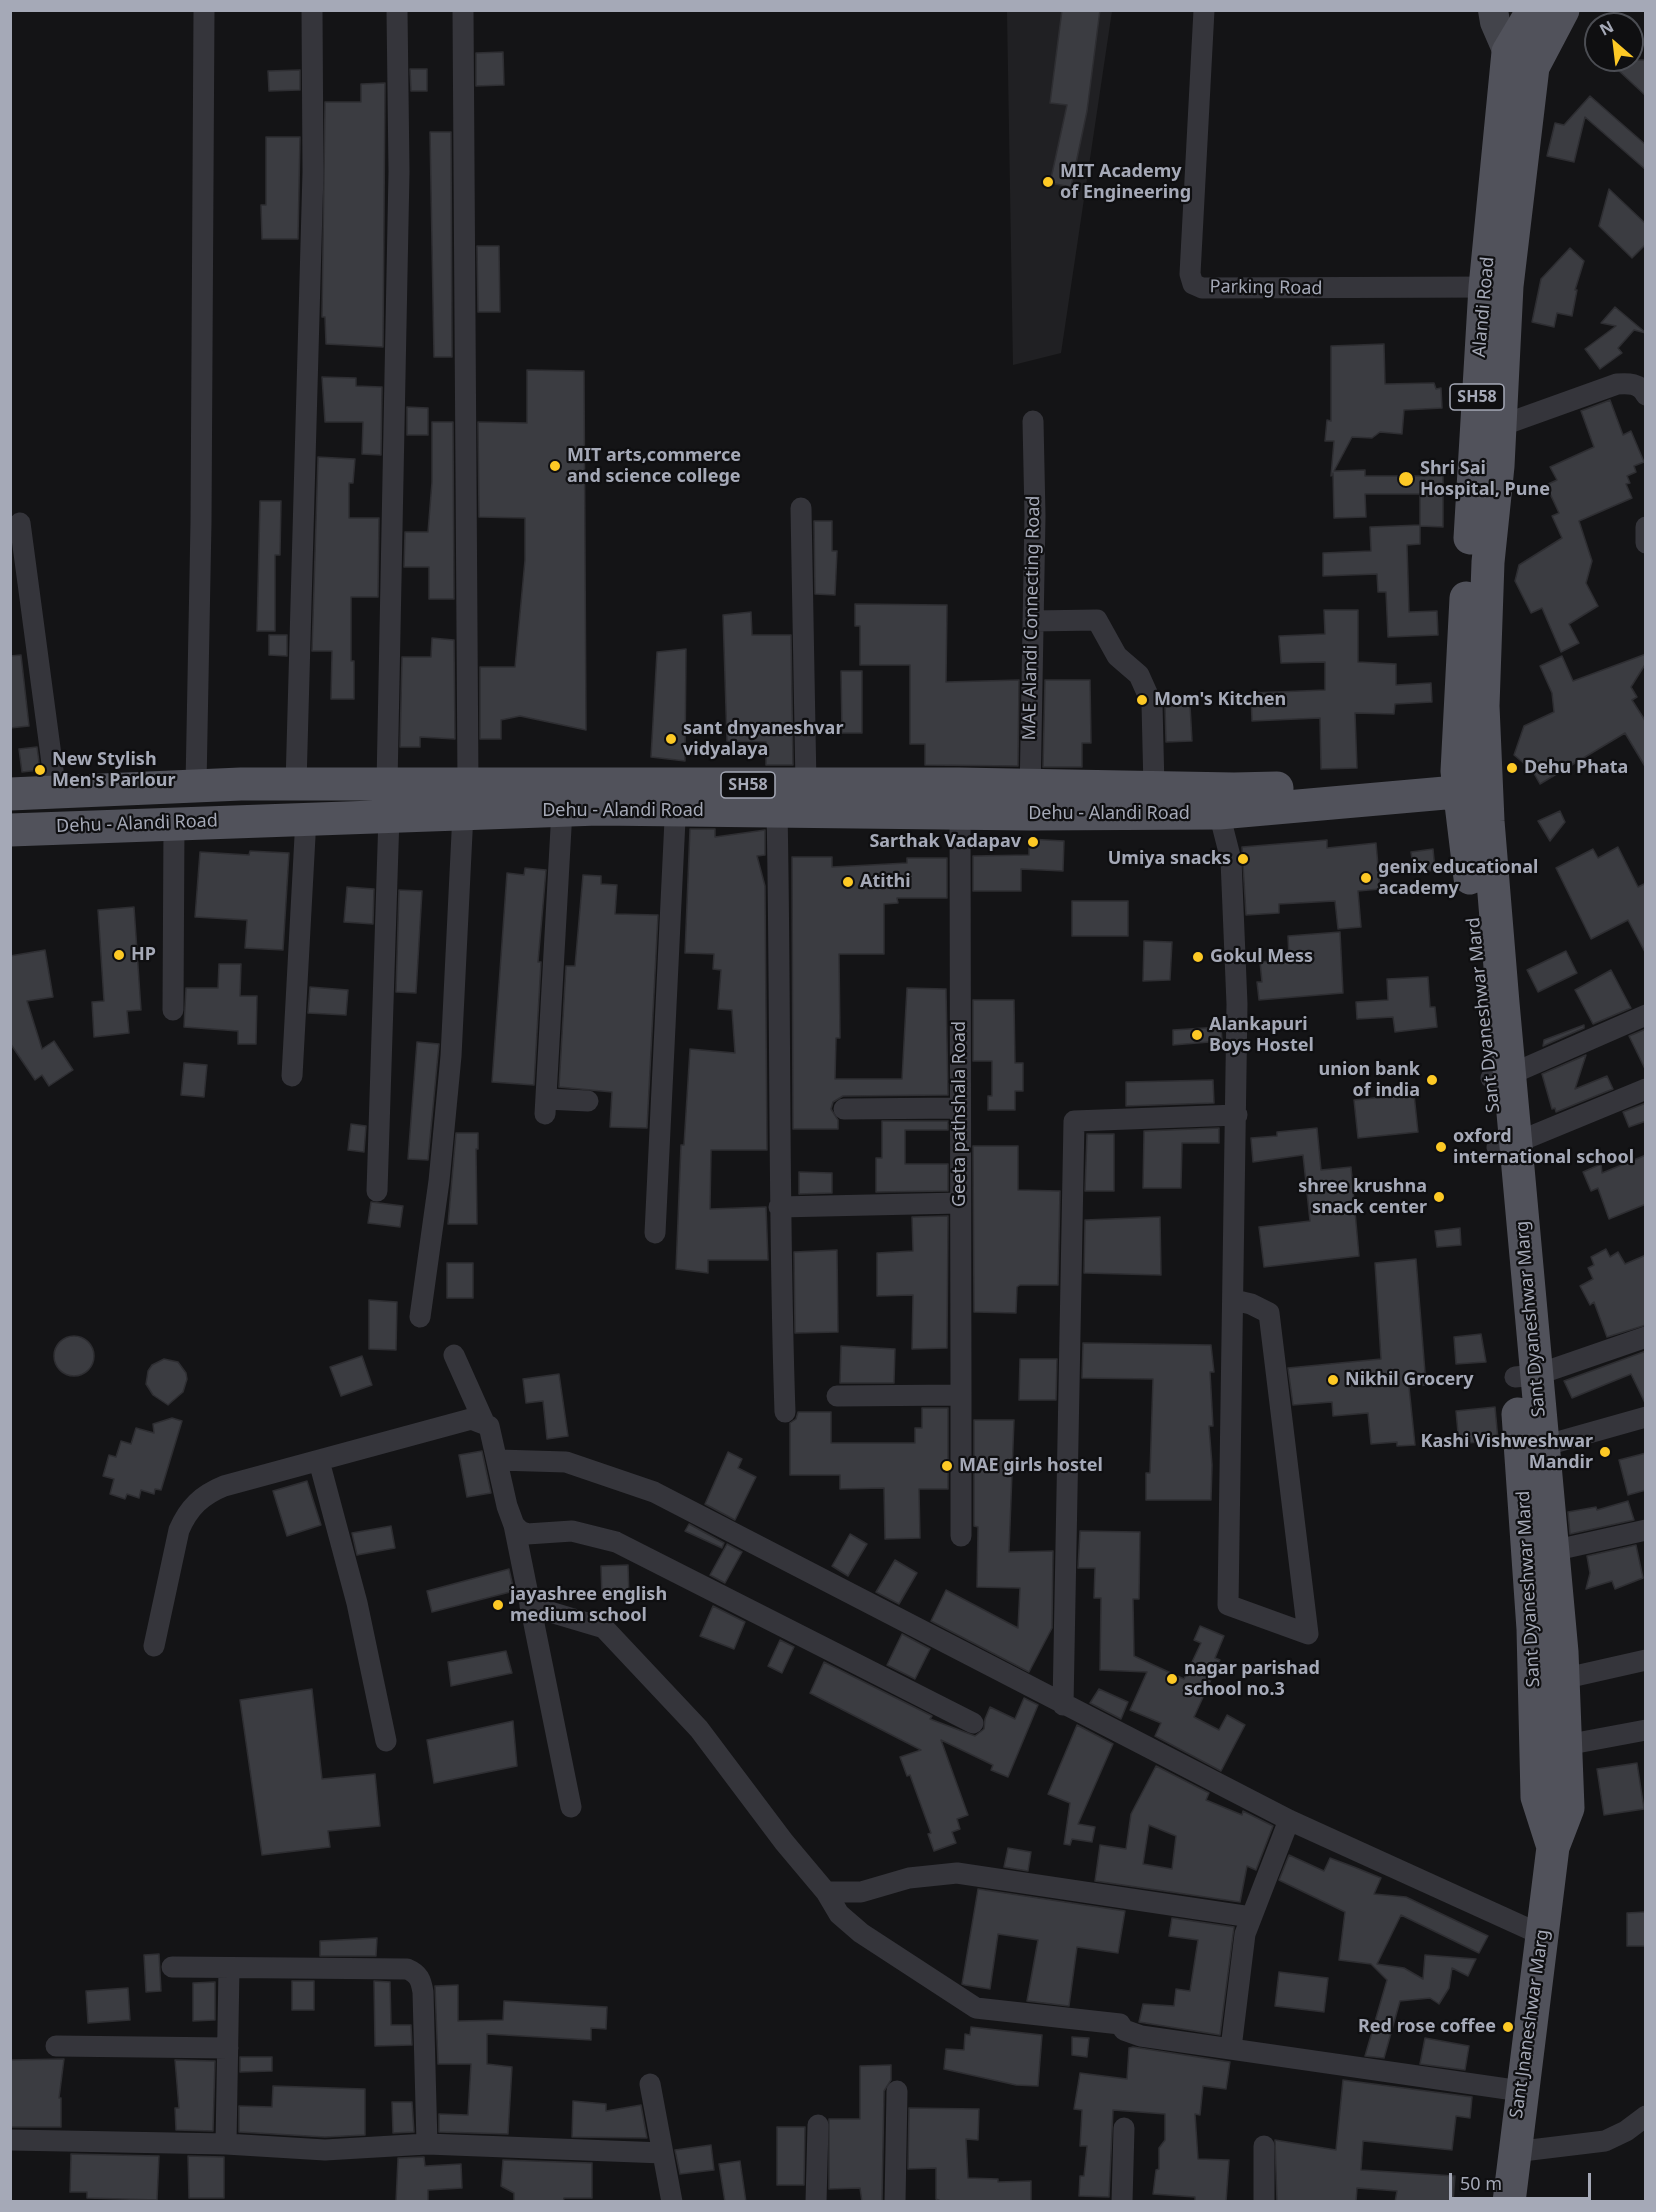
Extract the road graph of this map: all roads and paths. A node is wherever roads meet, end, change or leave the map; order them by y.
1 (204, 10) edge
2 (312, 10) edge
3 (397, 10) edge
4 (463, 10) edge
5 (1204, 10) edge
6 (1493, 10) edge
7 (1533, 10) edge
8 (1563, 10) edge
9 (1521, 60) junction
10 (1496, 287) junction
11 (1641, 383) edge
12 (1033, 421) dead end
13 (1500, 426) junction
14 (801, 508) dead end
15 (20, 524) dead end
16 (1646, 527) edge
17 (1646, 543) edge
18 (1033, 621) junction
19 (1472, 780) junction
20 (297, 784) junction
21 (196, 785) junction
22 (806, 785) junction
23 (1154, 788) junction
24 (56, 793) junction
25 (10, 794) edge
26 (677, 797) junction
27 (960, 798) junction
28 (465, 799) junction
29 (388, 800) junction
30 (1029, 800) junction
31 (562, 810) junction
32 (777, 811) junction
33 (1219, 813) junction
34 (306, 818) junction
35 (174, 823) junction
36 (10, 830) edge
37 (173, 1010) dead end
38 (1646, 1015) edge
39 (292, 1076) dead end
40 (1500, 1077) junction
41 (1646, 1089) edge
42 (588, 1101) dead end
43 (960, 1108) junction
44 (844, 1109) dead end
45 (1237, 1115) junction
46 (1506, 1145) junction
47 (377, 1191) dead end
48 (960, 1203) junction
49 (779, 1207) junction
50 (656, 1233) dead end
51 (1234, 1300) junction
52 (420, 1317) dead end
53 (1646, 1337) edge
54 (454, 1355) dead end
55 (1526, 1376) junction
56 (961, 1395) junction
57 (837, 1396) dead end
58 (785, 1412) dead end
59 (1646, 1417) edge
60 (484, 1422) junction
61 (1532, 1447) junction
62 (498, 1460) junction
63 (319, 1461) junction
64 (514, 1525) junction
65 (1646, 1530) edge
66 (961, 1536) dead end
67 (1540, 1550) junction
68 (530, 1606) junction
69 (154, 1646) dead end
70 (1646, 1660) edge
71 (1549, 1682) junction
72 (1063, 1705) junction
73 (973, 1723) dead end
74 (1646, 1730) edge
75 (386, 1741) dead end
76 (1552, 1747) junction
77 (571, 1807) dead end
78 (1289, 1820) junction
79 (1553, 1847) joint
80 (826, 1892) junction
81 (1251, 1917) junction
82 (1542, 1935) junction
83 (172, 1967) dead end
84 (229, 1968) junction
85 (56, 2046) dead end
86 (228, 2048) junction
87 (1231, 2048) junction
88 (650, 2084) dead end
89 (897, 2091) dead end
90 (1521, 2091) junction
91 (1646, 2116) edge
92 (818, 2124) dead end
93 (1124, 2128) dead end
94 (10, 2140) edge
95 (427, 2144) junction
96 (226, 2145) junction
97 (1264, 2146) dead end
98 (1514, 2152) junction
99 (663, 2154) junction
100 (672, 2202) edge
101 (816, 2202) edge
102 (895, 2202) edge
103 (1122, 2202) edge
104 (1264, 2202) edge
105 (1509, 2202) edge

1 - 21 street
2 - 20 street
3 - 29 street
4 - 28 street
5 - 10 street, Parking Road
6 - 9 main road
7 - 9 main road, Alandi Road / SH58
8 - 9 main road, Alandi Road / SH58
9 - 10 main road, Alandi Road / SH58
9 - 10 main road, Alandi Road / SH58
10 - 13 main road, SH58
10 - 19 main road, Alandi Road / SH58
11 - 13 street
12 - 18 street, MAE Alandi Connecting Road
13 - 19 main road, SH58
14 - 22 street
15 - 24 street
16 - 17 street
18 - 23 street
18 - 30 street, MAE Alandi Connecting Road
19 - 23 main road, Dehu - Alandi Road / SH58
19 - 33 main road, Dehu - Alandi Road / SH58
19 - 40 main road, Sant Dyaneshwar Marg
20 - 21 main road, Dehu - Alandi Road / SH58
20 - 29 main road, Dehu - Alandi Road / SH58
21 - 24 main road, Dehu - Alandi Road / SH58
22 - 26 main road, Dehu - Alandi Road / SH58
22 - 27 main road, Dehu - Alandi Road / SH58
23 - 30 main road, Dehu - Alandi Road / SH58
24 - 25 main road, Dehu - Alandi Road / SH58
26 - 28 main road, Dehu - Alandi Road / SH58
26 - 31 main road, Dehu - Alandi Road / SH58
26 - 32 main road, Dehu - Alandi Road / SH58
26 - 50 street
27 - 30 main road, Dehu - Alandi Road / SH58
27 - 32 main road, Dehu - Alandi Road / SH58
27 - 43 street, Geeta pathshala Road
28 - 29 main road, Dehu - Alandi Road / SH58
28 - 31 main road, Dehu - Alandi Road / SH58
28 - 52 street
29 - 34 main road, Dehu - Alandi Road / SH58
29 - 47 street
30 - 33 main road, Dehu - Alandi Road / SH58
31 - 42 street
32 - 49 street
33 - 45 street
34 - 35 main road, Dehu - Alandi Road / SH58
34 - 39 street
35 - 36 main road, Dehu - Alandi Road / SH58
35 - 37 street
38 - 40 street
40 - 46 main road, Sant Dyaneshwar Marg
41 - 46 street
43 - 44 street
43 - 48 street, Geeta pathshala Road
45 - 51 street
45 - 72 street
46 - 55 main road, Sant Dyaneshwar Marg
48 - 49 street
48 - 56 street, Geeta pathshala Road
49 - 58 street
51 - 51 street
53 - 55 street
54 - 60 street
55 - 61 main road, Sant Dyaneshwar Marg
56 - 57 street
56 - 66 street, Geeta pathshala Road
59 - 61 street
60 - 62 street
60 - 63 street
61 - 67 main road, Sant Dyaneshwar Marg
62 - 64 street
62 - 72 street
63 - 69 street
63 - 75 street
64 - 68 street
64 - 73 street
65 - 67 street
67 - 71 main road, Sant Dyaneshwar Marg
68 - 77 street
68 - 80 street
70 - 71 street
71 - 76 main road, Sant Dyaneshwar Marg
72 - 78 street
74 - 76 street
76 - 79 main road, Sant Dyaneshwar Marg
78 - 81 street
78 - 82 street
79 - 82 main road, Sant Jnaneshwar Marg
80 - 81 street
80 - 87 street
81 - 87 street
82 - 90 main road, Sant Jnaneshwar Marg
83 - 84 street
84 - 86 street
84 - 95 street
85 - 86 street
86 - 96 street
87 - 90 street
88 - 99 street
89 - 102 street
90 - 98 main road, Sant Jnaneshwar Marg
91 - 98 street
92 - 101 street
93 - 103 street
94 - 96 street
95 - 96 street
95 - 99 street
97 - 104 street
98 - 105 main road, Sant Jnaneshwar Marg
99 - 100 street

